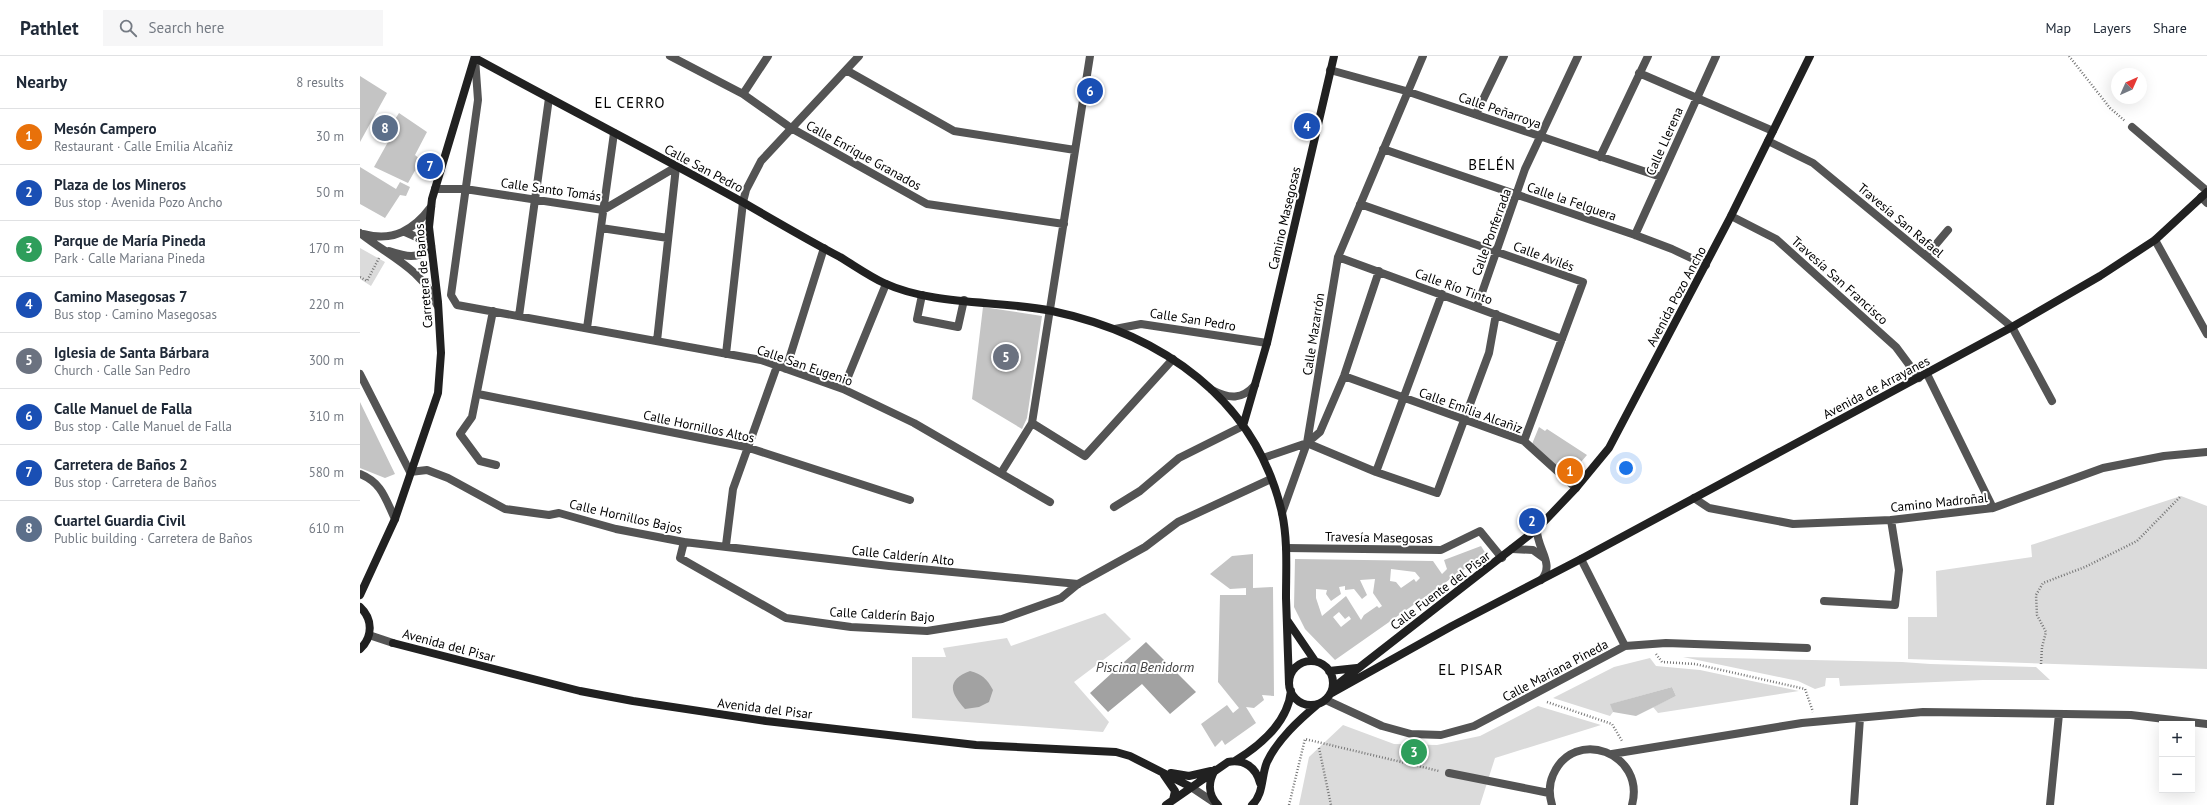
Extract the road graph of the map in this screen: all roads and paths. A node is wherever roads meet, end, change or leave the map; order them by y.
1 (672, 56) edge
2 (768, 56) edge
3 (859, 56) edge
4 (1090, 56) edge
5 (1334, 56) edge
6 (1423, 56) edge
7 (1504, 56) edge
8 (1578, 56) edge
9 (1648, 56) edge
10 (1716, 56) edge
11 (1810, 56) edge
12 (2069, 56) edge
13 (475, 57) edge
14 (846, 70) junction
15 (1330, 70) junction
16 (1639, 73) junction
17 (1406, 91) junction
18 (743, 94) junction
19 (549, 98) junction
20 (1697, 99) junction
21 (1476, 114) junction
22 (2132, 127) joint
23 (791, 128) junction
24 (1773, 131) junction
25 (614, 133) junction
26 (1540, 137) junction
27 (1768, 141) junction
28 (1383, 149) junction
29 (1075, 150) junction
30 (1600, 156) junction
31 (676, 167) junction
32 (1661, 177) junction
33 (435, 189) junction
34 (465, 189) junction
35 (1516, 195) junction
36 (2206, 196) edge
37 (535, 199) junction
38 (743, 202) junction
39 (1360, 204) junction
40 (431, 206) junction
41 (603, 210) junction
42 (1732, 216) junction
43 (1064, 224) junction
44 (601, 228) junction
45 (1948, 230) dead end
46 (405, 232) junction
47 (360, 233) edge
48 (1635, 235) junction
49 (668, 238) junction
50 (2155, 240) junction
51 (431, 245) junction
52 (377, 246) junction
53 (824, 248) junction
54 (1496, 251) junction
55 (1926, 256) junction
56 (1338, 257) junction
57 (379, 258) dead end
58 (1706, 265) junction
59 (1379, 272) junction
60 (360, 277) edge
61 (886, 284) junction
62 (1442, 294) junction
63 (922, 295) junction
64 (964, 300) junction
65 (1477, 307) junction
66 (438, 309) junction
67 (493, 311) junction
68 (1050, 311) junction
69 (1496, 314) junction
70 (519, 316) junction
71 (2012, 327) junction
72 (587, 328) junction
73 (1115, 329) junction
74 (2207, 334) edge
75 (1562, 339) junction
76 (657, 341) junction
77 (1267, 343) junction
78 (726, 354) junction
79 (1173, 359) junction
80 (777, 366) junction
81 (786, 369) junction
82 (360, 374) edge
83 (1344, 376) junction
84 (1923, 376) junction
85 (1256, 385) junction
86 (843, 389) junction
87 (1211, 390) junction
88 (478, 394) junction
89 (1404, 398) junction
90 (2052, 401) dead end
91 (1464, 420) junction
92 (1032, 423) junction
93 (1243, 426) junction
94 (1524, 441) junction
95 (1307, 444) junction
96 (746, 447) junction
97 (2207, 452) edge
98 (1263, 458) junction
99 (496, 465) dead end
100 (410, 472) junction
101 (1376, 472) junction
102 (1001, 473) junction
103 (360, 474) edge
104 (1271, 479) junction
105 (1576, 488) junction
106 (2181, 496) dead end
107 (1694, 498) junction
108 (910, 500) dead end
109 (1050, 502) dead end
110 (1114, 508) dead end
111 (1993, 508) junction
112 (1282, 513) junction
113 (395, 519) junction
114 (1891, 520) junction
115 (1537, 529) junction
116 (684, 542) junction
117 (726, 545) junction
118 (1286, 548) junction
119 (1512, 549) junction
120 (1502, 558) junction
121 (1544, 559) junction
122 (1581, 559) junction
123 (1540, 580) junction
124 (1078, 584) junction
125 (360, 595) edge
126 (1824, 601) dead end
127 (360, 607) edge
128 (1287, 620) junction
129 (369, 635) junction
130 (1651, 644) junction
131 (1626, 646) junction
132 (1807, 648) dead end
133 (360, 649) edge
134 (1315, 662) junction
135 (2041, 664) dead end
136 (1358, 668) junction
137 (1329, 671) junction
138 (1290, 687) junction
139 (1330, 694) junction
140 (1547, 702) dead end
141 (1318, 704) junction
142 (2059, 714) junction
143 (1860, 718) junction
144 (1816, 722) junction
145 (2207, 724) edge
146 (1320, 748) dead end
147 (1628, 752) junction
148 (1612, 754) junction
149 (1235, 761) junction
150 (1215, 770) junction
151 (1161, 771) junction
152 (1449, 773) joint
153 (1260, 784) junction
154 (1191, 787) junction
155 (1550, 793) junction
156 (1173, 800) junction
157 (1217, 804) edge
158 (1254, 804) edge
159 (1166, 805) edge
160 (1289, 805) edge
161 (1331, 805) edge
162 (1552, 805) edge
163 (1632, 805) edge
164 (1854, 805) edge
165 (2050, 805) edge

1 - 18 street, Calle Enrique Granados
2 - 18 street
3 - 14 street
4 - 29 street
5 - 15 street, Camino Masegosas
6 - 17 street, Calle Mazarrón
7 - 21 street
8 - 26 street, Calle Ponferrada
9 - 16 street
10 - 20 street, Calle Llerena
11 - 24 street, Avenida Pozo Ancho
12 - 22 path
13 - 19 street, Calle San Pedro
13 - 33 street, Carretera de Baños
13 - 34 street
14 - 23 street
14 - 29 street
15 - 17 street, Calle Peñarroya
15 - 77 street, Camino Masegosas
16 - 20 street
16 - 30 street
17 - 21 street, Calle Peñarroya
17 - 28 street, Calle Mazarrón
18 - 23 street, Calle Enrique Granados
19 - 25 street, Calle San Pedro
19 - 37 street
20 - 24 street
20 - 32 street, Calle Llerena
21 - 26 street, Calle Peñarroya
22 - 36 street
23 - 38 street
23 - 43 street, Calle Enrique Granados
24 - 27 street, Avenida Pozo Ancho
25 - 31 street, Calle San Pedro
25 - 41 street
26 - 30 street, Calle Peñarroya
26 - 35 street, Calle Ponferrada
27 - 42 street, Avenida Pozo Ancho
27 - 55 street, Travesía San Rafael
28 - 35 street, Calle la Felguera
28 - 39 street, Calle Mazarrón
29 - 43 street
30 - 32 street, Calle Peñarroya
31 - 38 street, Calle San Pedro
31 - 41 street, Calle Santo Tomás
31 - 49 street
32 - 48 street, Calle Llerena
33 - 34 street, Calle Santo Tomás
33 - 40 street, Carretera de Baños
34 - 37 street, Calle Santo Tomás
34 - 67 street, Calle San Eugenio
35 - 48 street, Calle la Felguera
35 - 54 street, Calle Ponferrada
36 - 50 street, Avenida de Arrayanes
37 - 41 street, Calle Santo Tomás
37 - 70 street
38 - 53 street, Calle San Pedro
38 - 78 street
39 - 54 street, Calle Avilés
39 - 56 street, Calle Mazarrón
40 - 46 street
40 - 51 street, Carretera de Baños
41 - 44 street
42 - 58 street, Avenida Pozo Ancho
42 - 84 street, Travesía San Francisco
43 - 68 street
44 - 49 street
44 - 72 street
45 - 55 street
46 - 47 street
46 - 51 street
47 - 52 street
48 - 58 street, Calle la Felguera
49 - 76 street
50 - 71 street, Avenida de Arrayanes
50 - 74 street
51 - 52 street
51 - 66 street, Carretera de Baños
52 - 66 street
53 - 61 street, Calle San Pedro
53 - 81 street
54 - 65 street, Calle Ponferrada
54 - 75 street, Calle Avilés
55 - 71 street, Travesía San Rafael
56 - 59 street, Calle Río Tinto
56 - 95 street, Calle Mazarrón
57 - 60 path
58 - 105 street, Avenida Pozo Ancho
59 - 62 street, Calle Río Tinto
59 - 83 street
61 - 63 street, Calle San Pedro
61 - 86 street
62 - 65 street, Calle Río Tinto
62 - 89 street
63 - 64 street, Calle San Pedro
63 - 64 street
64 - 68 street, Calle San Pedro
65 - 69 street, Calle Río Tinto
66 - 100 street, Carretera de Baños
67 - 70 street, Calle San Eugenio
67 - 88 street
68 - 73 street, Calle San Pedro
68 - 92 street
69 - 75 street, Calle Río Tinto
69 - 91 street
70 - 72 street, Calle San Eugenio
71 - 84 street, Avenida de Arrayanes
71 - 90 street
72 - 76 street, Calle San Eugenio
73 - 77 street, Calle San Pedro
73 - 79 street, Calle San Pedro
75 - 94 street, Calle Avilés
76 - 78 street, Calle San Eugenio
77 - 85 street, Camino Masegosas
78 - 80 street, Calle San Eugenio
79 - 87 street, Calle San Pedro
79 - 92 street
80 - 81 street, Calle San Eugenio
80 - 96 street
81 - 86 street, Calle San Eugenio
82 - 100 street
83 - 89 street, Calle Emilia Alcañiz
83 - 95 street
84 - 107 street, Avenida de Arrayanes
84 - 111 street, Travesía San Francisco
85 - 87 street
85 - 93 street, Camino Masegosas
86 - 102 street, Calle San Eugenio
87 - 93 street, Calle San Pedro
88 - 96 street, Calle Hornillos Altos
88 - 99 street
89 - 91 street, Calle Emilia Alcañiz
89 - 101 street
91 - 94 street, Calle Emilia Alcañiz
91 - 101 street
92 - 102 street
93 - 98 street, Calle San Pedro
93 - 110 street
94 - 105 street, Calle Emilia Alcañiz
95 - 98 street
95 - 101 street
95 - 112 street
96 - 108 street, Calle Hornillos Altos
96 - 117 street
97 - 111 street, Camino Madroñal
98 - 104 street, Calle San Pedro
100 - 113 street, Carretera de Baños
100 - 116 street, Calle Hornillos Bajos
102 - 109 street, Calle San Eugenio
103 - 113 street
104 - 112 street, Calle San Pedro
104 - 124 street, Calle Calderín Bajo
105 - 115 street, Avenida Pozo Ancho
106 - 135 path
107 - 114 street, Camino Madroñal
107 - 122 street, Avenida de Arrayanes
111 - 114 street, Camino Madroñal
112 - 118 street, Calle San Pedro
113 - 125 street, Carretera de Baños
114 - 126 street
115 - 119 street, Calle Fuente del Pisar
115 - 121 street
116 - 117 street, Calle Hornillos Bajos
116 - 124 street, Calle Calderín Bajo
117 - 124 street, Calle Calderín Alto
118 - 120 street, Travesía Masegosas
118 - 128 street, Calle San Pedro
119 - 120 street, Calle Fuente del Pisar
119 - 121 street
120 - 136 street, Calle Fuente del Pisar
121 - 123 street
122 - 123 street, Avenida de Arrayanes
122 - 131 street
123 - 139 street, Avenida de Arrayanes
127 - 129 street
128 - 134 street
128 - 138 street, Calle San Pedro
129 - 133 street
129 - 151 street, Avenida del Pisar
130 - 131 street, Calle Mariana Pineda
130 - 132 street, Calle Mariana Pineda
130 - 144 path
131 - 139 street, Calle Mariana Pineda
134 - 137 street
134 - 138 street
136 - 137 street
136 - 139 street, Calle Fuente del Pisar
137 - 139 street
138 - 141 street
138 - 149 street
139 - 141 street
140 - 147 path
141 - 153 street
142 - 143 street
142 - 145 street
142 - 165 street
143 - 144 street
143 - 164 street
144 - 147 street
146 - 161 path
147 - 148 street
148 - 155 street
148 - 163 street
149 - 150 street
149 - 153 street
150 - 151 street, Avenida del Pisar
150 - 154 street
150 - 157 street
151 - 154 street, Avenida del Pisar
151 - 156 street, Avenida del Pisar
152 - 155 street
152 - 160 path
153 - 158 street
154 - 156 street
154 - 157 street, Avenida del Pisar
155 - 162 street
156 - 159 street

